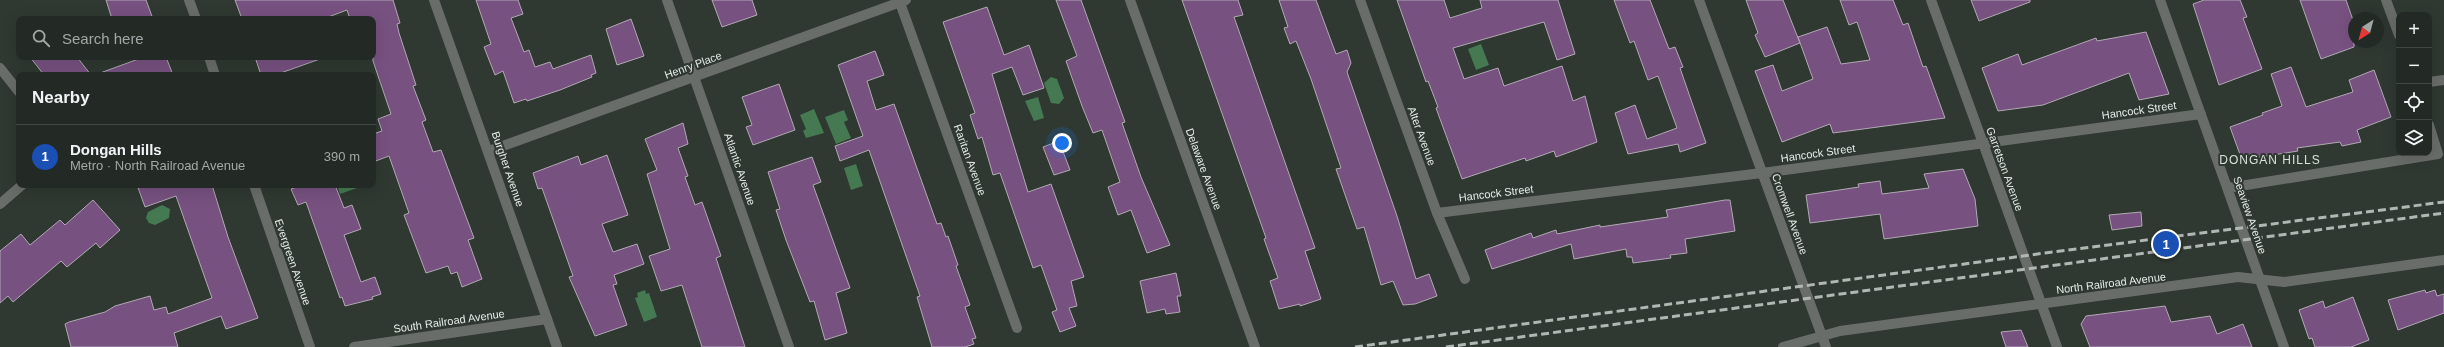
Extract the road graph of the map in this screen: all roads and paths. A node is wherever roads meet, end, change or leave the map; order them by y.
1 (189, 0) edge
2 (434, 0) edge
3 (667, 0) edge
4 (1130, 0) edge
5 (1360, 0) edge
6 (1699, 0) edge
7 (1931, 0) edge
8 (2160, 0) edge
9 (2386, 0) edge
10 (902, 1) edge
11 (195, 16) edge
12 (2396, 27) edge
13 (210, 60) edge
14 (0, 68) edge
15 (215, 72) edge
16 (695, 77) junction
17 (2444, 80) edge
18 (2432, 82) edge
19 (16, 88) edge
20 (2202, 114) junction
21 (2432, 135) edge
22 (1983, 143) junction
23 (489, 152) junction
24 (2432, 155) edge
25 (2426, 156) edge
26 (1762, 173) junction
27 (19, 188) edge
28 (255, 188) edge
29 (2228, 188) junction
30 (0, 204) edge
31 (1437, 213) junction
32 (2444, 260) edge
33 (1466, 279) dead end
34 (2260, 280) junction
35 (2041, 304) junction
36 (547, 319) junction
37 (1017, 328) dead end
38 (1822, 336) junction
39 (310, 347) edge
40 (354, 347) edge
41 (557, 347) edge
42 (789, 347) edge
43 (1255, 347) edge
44 (1783, 347) edge
45 (1826, 347) edge
46 (2057, 347) edge
47 (2284, 347) edge

1 - 11 street
2 - 23 street, Burgher Avenue
3 - 16 street, Atlantic Avenue
4 - 43 street, Delaware Avenue
5 - 31 street, Alter Avenue
6 - 26 street, Cromwell Avenue
7 - 22 street, Garretson Avenue
8 - 20 street, Seaview Avenue
9 - 12 street
10 - 16 street, Henry Place
10 - 37 street, Raritan Avenue
13 - 15 street
14 - 19 street
16 - 23 street, Henry Place
16 - 42 street, Atlantic Avenue
17 - 18 street
20 - 22 street, Hancock Street
20 - 29 street, Seaview Avenue
21 - 24 street
22 - 26 street, Hancock Street
22 - 35 street, Garretson Avenue
23 - 36 street, Burgher Avenue
25 - 29 street
26 - 31 street, Hancock Street
26 - 38 street, Cromwell Avenue
27 - 30 street
28 - 39 street, Evergreen Avenue
29 - 34 street, Seaview Avenue
31 - 33 street, Alter Avenue
32 - 34 street, North Railroad Avenue
34 - 35 street, North Railroad Avenue
34 - 47 street, Seaview Avenue
35 - 38 street, North Railroad Avenue
35 - 46 street, Garretson Avenue
36 - 40 street, South Railroad Avenue
36 - 41 street, Burgher Avenue
38 - 44 street, North Railroad Avenue
38 - 45 street, Cromwell Avenue

